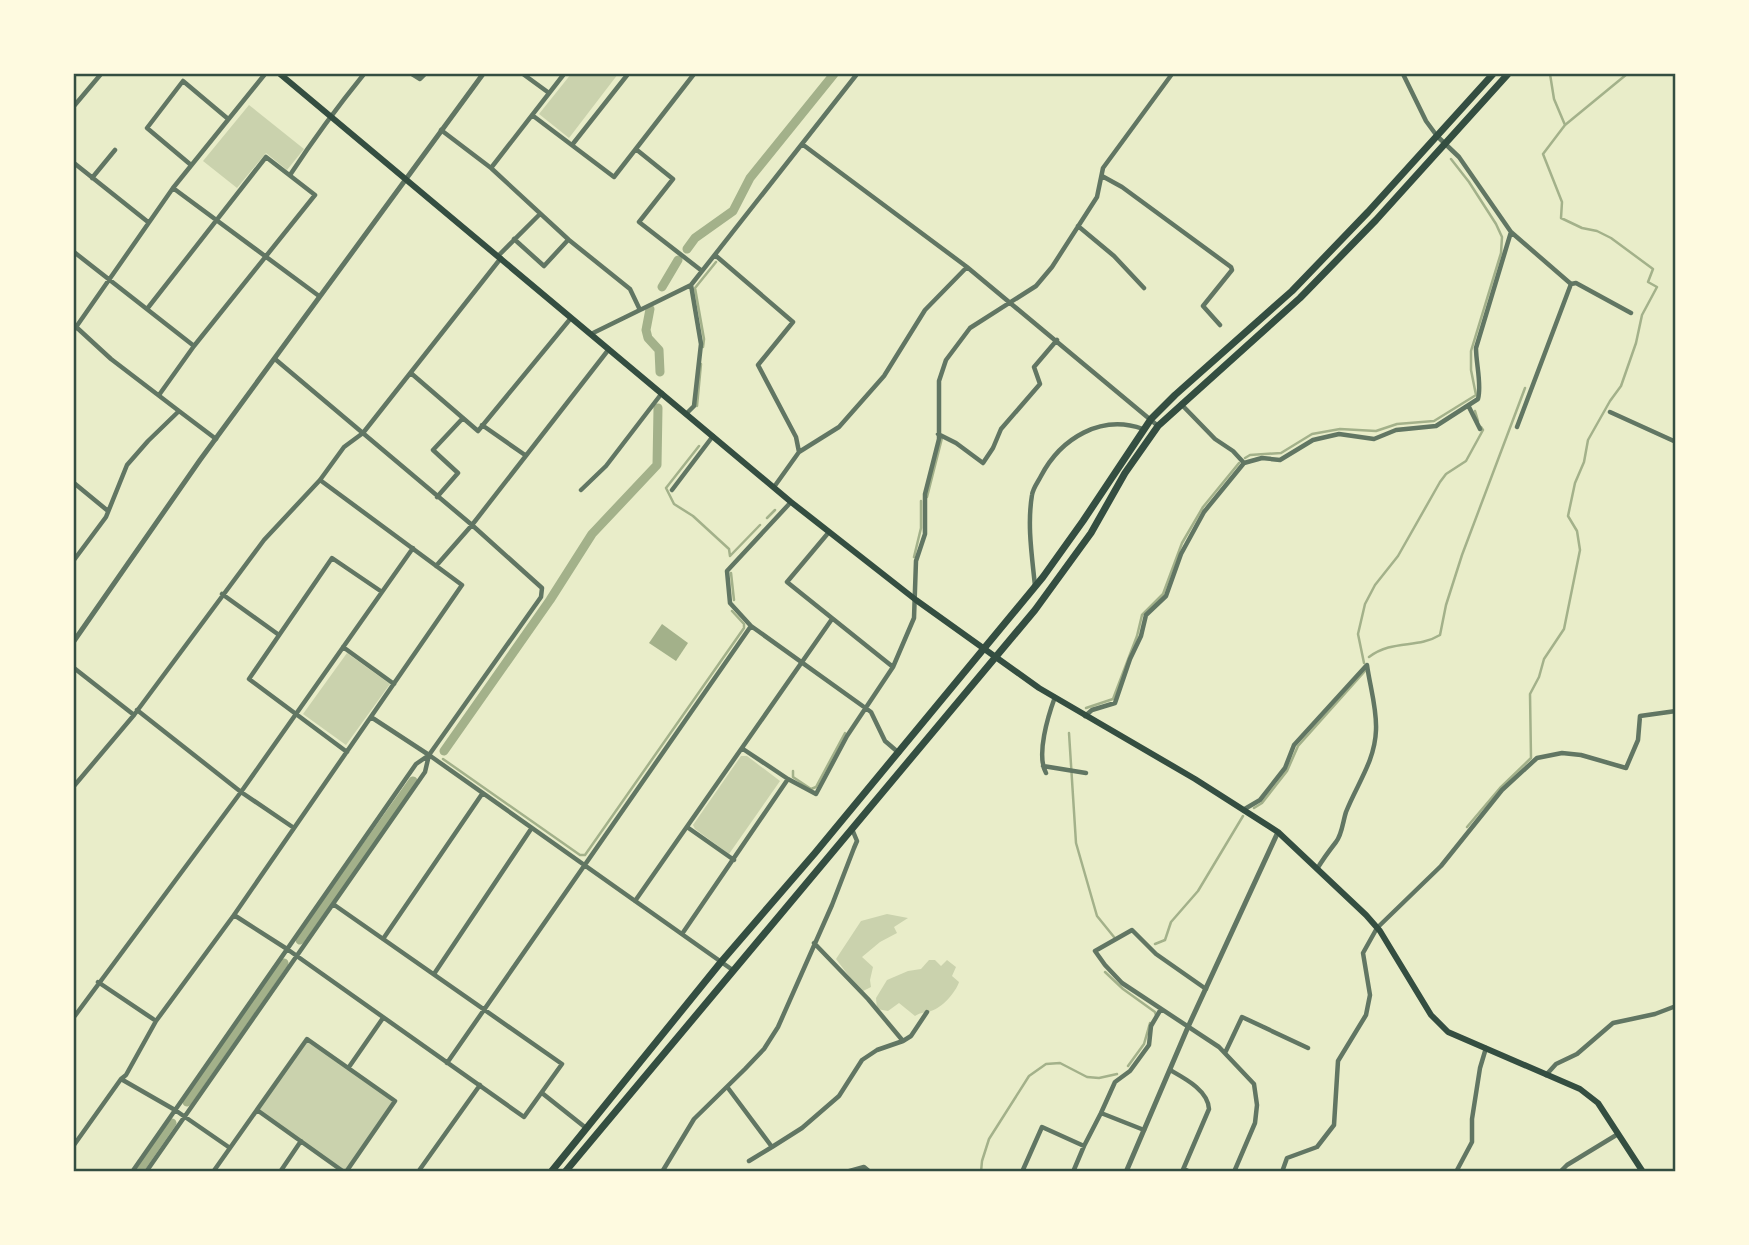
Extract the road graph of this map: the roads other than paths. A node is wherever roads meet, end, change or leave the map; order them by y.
1 (101, 74) edge
2 (265, 74) edge
3 (280, 74) edge
4 (364, 74) edge
5 (412, 74) edge
6 (425, 74) edge
7 (483, 74) edge
8 (523, 74) edge
9 (564, 74) edge
10 (628, 74) edge
11 (694, 74) edge
12 (847, 74) edge
13 (858, 74) edge
14 (1171, 74) edge
15 (1402, 74) edge
16 (1493, 74) edge
17 (1508, 74) edge
18 (853, 79) junction
19 (549, 93) junction
20 (74, 106) edge
21 (532, 115) junction
22 (330, 116) junction
23 (227, 118) junction
24 (441, 130) junction
25 (1437, 136) junction
26 (802, 144) junction
27 (1446, 144) junction
28 (572, 145) junction
29 (115, 150) dead end
30 (637, 150) junction
31 (74, 163) edge
32 (191, 165) junction
33 (491, 168) junction
34 (290, 175) junction
35 (1102, 176) junction
36 (92, 178) junction
37 (405, 178) junction
38 (173, 188) junction
39 (540, 214) junction
40 (217, 220) junction
41 (148, 222) junction
42 (1078, 226) junction
43 (1511, 232) junction
44 (514, 239) junction
45 (569, 240) junction
46 (74, 252) edge
47 (715, 255) junction
48 (265, 256) junction
49 (499, 257) junction
50 (967, 267) junction
51 (702, 271) junction
52 (109, 280) junction
53 (1571, 284) junction
54 (691, 285) junction
55 (1144, 288) dead end
56 (319, 296) junction
57 (1010, 301) junction
58 (147, 309) junction
59 (640, 310) junction
60 (1631, 313) dead end
61 (572, 317) junction
62 (1220, 325) dead end
63 (74, 328) edge
64 (591, 334) junction
65 (1057, 340) junction
66 (194, 346) junction
67 (609, 349) junction
68 (275, 359) junction
69 (412, 374) junction
70 (662, 393) junction
71 (159, 395) junction
72 (1181, 404) junction
73 (1469, 407) junction
74 (179, 411) junction
75 (1610, 412) dead end
76 (687, 413) junction
77 (463, 418) junction
78 (1151, 419) junction
79 (482, 425) junction
80 (1158, 426) junction
81 (1517, 427) dead end
82 (1143, 429) junction
83 (1480, 429) dead end
84 (363, 433) junction
85 (938, 433) junction
86 (713, 436) junction
87 (216, 439) junction
88 (1675, 442) edge
89 (799, 452) junction
90 (525, 456) junction
91 (1244, 463) junction
92 (320, 480) junction
93 (74, 483) edge
94 (775, 487) junction
95 (581, 490) dead end
96 (672, 490) dead end
97 (437, 496) junction
98 (791, 502) junction
99 (108, 511) junction
100 (472, 525) junction
101 (829, 532) junction
102 (413, 548) junction
103 (74, 560) edge
104 (436, 566) junction
105 (1035, 586) junction
106 (382, 592) junction
107 (222, 594) junction
108 (916, 600) junction
109 (832, 619) junction
110 (751, 626) junction
111 (279, 635) junction
112 (74, 641) edge
113 (343, 647) junction
114 (984, 649) junction
115 (995, 657) junction
116 (802, 663) junction
117 (893, 667) junction
118 (74, 668) edge
119 (394, 684) junction
120 (1055, 697) junction
121 (866, 709) junction
122 (1675, 711) edge
123 (135, 712) junction
124 (295, 716) junction
125 (1085, 716) junction
126 (371, 717) junction
127 (743, 749) junction
128 (347, 752) junction
129 (899, 753) junction
130 (429, 755) junction
131 (1042, 766) junction
132 (1046, 773) dead end
133 (1086, 773) dead end
134 (788, 779) junction
135 (74, 786) edge
136 (242, 792) junction
137 (482, 794) junction
138 (1243, 810) junction
139 (687, 827) junction
140 (852, 827) junction
141 (294, 828) junction
142 (530, 829) junction
143 (1278, 831) junction
144 (734, 860) junction
145 (584, 865) junction
146 (1316, 870) junction
147 (635, 901) junction
148 (333, 904) junction
149 (234, 915) junction
150 (1377, 928) junction
151 (682, 934) junction
152 (383, 939) junction
153 (814, 943) junction
154 (287, 949) junction
155 (297, 956) junction
156 (722, 962) junction
157 (734, 971) junction
158 (434, 974) junction
159 (98, 982) junction
160 (1206, 989) junction
161 (1675, 1006) edge
162 (484, 1009) junction
163 (1161, 1009) junction
164 (927, 1013) dead end
165 (74, 1017) edge
166 (383, 1018) junction
167 (156, 1021) junction
168 (1188, 1027) junction
169 (903, 1041) junction
170 (1308, 1048) dead end
171 (1486, 1048) junction
172 (1226, 1053) junction
173 (447, 1063) junction
174 (349, 1067) junction
175 (1170, 1070) junction
176 (1546, 1075) junction
177 (121, 1079) junction
178 (480, 1085) junction
179 (728, 1088) junction
180 (542, 1093) junction
181 (175, 1110) junction
182 (257, 1110) junction
183 (1101, 1112) junction
184 (185, 1116) junction
185 (586, 1128) junction
186 (1144, 1130) junction
187 (1618, 1134) junction
188 (301, 1141) junction
189 (74, 1145) edge
190 (1084, 1146) junction
191 (772, 1147) junction
192 (230, 1148) junction
193 (749, 1161) dead end
194 (1183, 1170) edge
195 (132, 1171) edge
196 (146, 1171) edge
197 (213, 1171) edge
198 (280, 1171) edge
199 (345, 1171) edge
200 (418, 1171) edge
201 (551, 1171) edge
202 (565, 1171) edge
203 (662, 1171) edge
204 (846, 1171) edge
205 (870, 1171) edge
206 (1022, 1171) edge
207 (1073, 1171) edge
208 (1126, 1171) edge
209 (1190, 1171) edge
210 (1234, 1171) edge
211 (1282, 1171) edge
212 (1456, 1171) edge
213 (1560, 1171) edge
214 (1643, 1171) edge

1 - 20 street
2 - 23 street
3 - 22 main road
4 - 22 street
5 - 6 street
7 - 24 street
8 - 19 street
9 - 19 street
10 - 28 street
11 - 30 street
12 - 18 street
13 - 18 street
14 - 35 street
15 - 25 street
16 - 25 main road
17 - 27 main road
18 - 26 street
19 - 21 street
21 - 28 street
21 - 33 street
22 - 34 street
22 - 37 main road
23 - 32 street
23 - 32 street
24 - 33 street
24 - 37 street
25 - 27 street
25 - 78 main road
26 - 47 street
26 - 50 street
27 - 43 street
27 - 72 main road
28 - 30 street
29 - 36 street
30 - 51 street
31 - 36 street
32 - 38 street
33 - 39 street
34 - 40 street
34 - 48 street
35 - 42 street
35 - 62 street
36 - 41 street
37 - 49 main road
37 - 56 street
38 - 40 street
38 - 41 street
39 - 44 street
39 - 45 street
40 - 48 street
40 - 58 street
41 - 52 street
42 - 55 street
42 - 57 street
43 - 53 street
43 - 73 street
44 - 45 street
44 - 49 street
45 - 59 street
46 - 52 street
47 - 51 street
47 - 89 street
48 - 56 street
48 - 66 street
49 - 61 main road
49 - 69 street
50 - 57 street
50 - 89 street
51 - 54 street
52 - 58 street
52 - 63 street
53 - 60 street
53 - 81 street
54 - 59 street
54 - 76 street
56 - 68 street
57 - 65 street
57 - 85 street
58 - 66 street
59 - 64 street
61 - 64 main road
61 - 79 street
63 - 71 street
64 - 67 main road
65 - 78 street
65 - 85 street
66 - 71 street
67 - 70 main road
67 - 90 street
68 - 84 street
68 - 87 street
69 - 77 street
69 - 84 street
70 - 76 main road
70 - 95 street
71 - 74 street
72 - 80 main road
72 - 91 street
73 - 83 street
73 - 91 street
74 - 87 street
74 - 99 street
75 - 88 street
76 - 86 main road
77 - 79 street
77 - 97 street
78 - 80 street
78 - 82 main road
79 - 90 street
80 - 115 main road
82 - 105 main road
82 - 105 street
84 - 92 street
84 - 97 street
85 - 108 street
86 - 94 main road
86 - 96 street
87 - 112 street
89 - 94 street
90 - 100 street
91 - 125 street
92 - 102 street
92 - 107 street
93 - 99 street
94 - 98 main road
97 - 100 street
98 - 101 main road
98 - 110 street
99 - 103 street
100 - 104 street
100 - 130 street
101 - 108 main road
101 - 109 street
102 - 104 street
102 - 106 street
104 - 119 street
105 - 114 main road
106 - 111 street
106 - 113 street
107 - 111 street
107 - 123 street
108 - 114 main road
108 - 117 street
109 - 116 street
109 - 117 street
110 - 116 street
110 - 145 street
111 - 124 street
113 - 119 street
113 - 124 street
114 - 115 main road
114 - 129 main road
115 - 120 main road
115 - 140 main road
116 - 121 street
116 - 127 street
117 - 121 street
118 - 123 street
119 - 126 street
120 - 125 main road
120 - 131 street
121 - 129 street
121 - 134 street
122 - 150 street
123 - 135 street
123 - 136 street
124 - 128 street
124 - 136 street
125 - 138 main road
126 - 128 street
126 - 130 street
127 - 134 street
127 - 139 street
128 - 141 street
129 - 156 main road
130 - 137 street
130 - 148 street
130 - 154 street
131 - 132 street
131 - 133 street
134 - 144 street
136 - 141 street
136 - 159 street
137 - 142 street
137 - 152 street
138 - 143 main road
138 - 146 street
139 - 144 street
139 - 147 street
140 - 153 street
140 - 157 main road
141 - 149 street
142 - 145 street
142 - 158 street
143 - 146 main road
143 - 160 street
144 - 151 street
145 - 147 street
145 - 162 street
146 - 150 main road
147 - 151 street
148 - 152 street
148 - 155 street
149 - 154 street
149 - 167 street
150 - 171 main road
150 - 211 street
151 - 156 street
152 - 158 street
153 - 169 street
153 - 179 street
154 - 155 street
154 - 181 street
155 - 166 street
155 - 184 street
156 - 157 street
156 - 185 main road
157 - 202 main road
158 - 162 street
159 - 165 street
159 - 167 street
160 - 163 street
160 - 168 street
161 - 176 street
162 - 173 street
162 - 180 street
163 - 168 street
163 - 183 street
164 - 169 street
166 - 173 street
166 - 174 street
167 - 177 street
168 - 172 street
168 - 175 street
169 - 191 street
170 - 172 street
171 - 176 main road
171 - 212 street
172 - 210 street
173 - 178 street
174 - 182 street
174 - 199 street
175 - 186 street
175 - 194 street
176 - 187 main road
177 - 181 street
177 - 189 street
178 - 180 street
178 - 200 street
179 - 191 street
179 - 203 street
180 - 185 street
181 - 184 street
181 - 195 street
182 - 188 street
182 - 192 street
183 - 186 street
183 - 190 street
184 - 192 street
184 - 196 street
185 - 201 main road
186 - 208 street
187 - 213 street
187 - 214 main road
188 - 198 street
188 - 199 street
190 - 206 street
190 - 207 street
191 - 193 street
192 - 197 street
194 - 209 street
204 - 205 street

